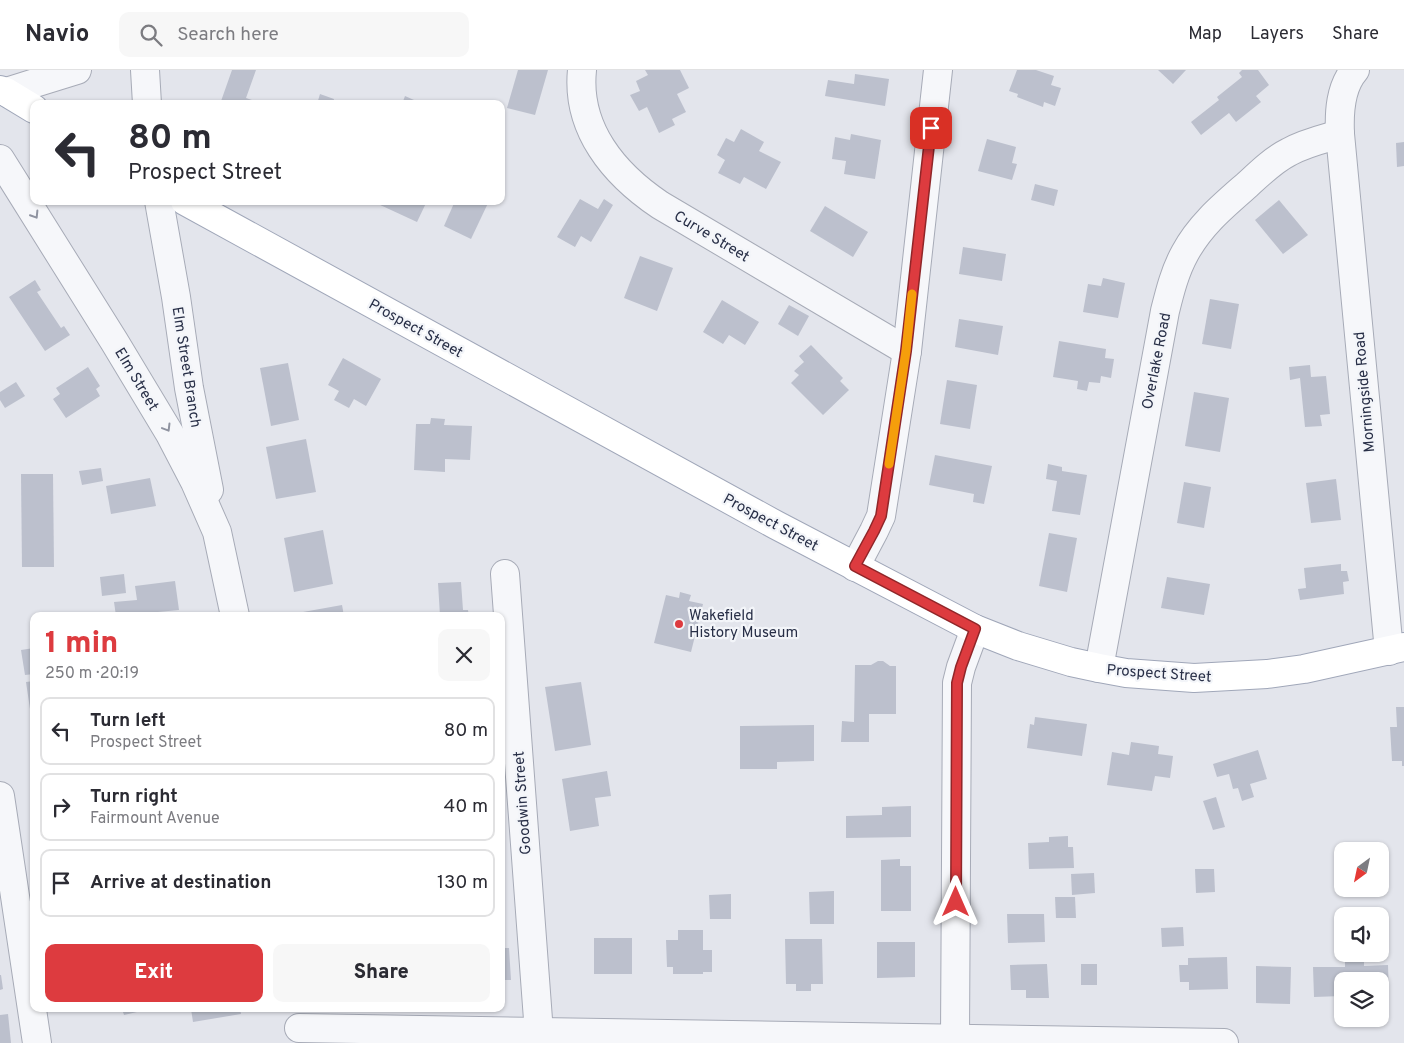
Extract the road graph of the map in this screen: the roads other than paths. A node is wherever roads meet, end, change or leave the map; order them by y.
1 (77, 70) edge
2 (144, 70) edge
3 (582, 70) edge
4 (938, 70) edge
5 (1355, 70) edge
6 (3, 91) edge
7 (147, 100) edge
8 (30, 107) edge
9 (1340, 134) junction
10 (0, 159) edge
11 (159, 205) edge
12 (192, 205) edge
13 (906, 351) junction
14 (217, 532) junction
15 (855, 566) junction
16 (505, 574) dead end
17 (234, 612) edge
18 (975, 629) junction
19 (1396, 649) edge
20 (1099, 668) junction
21 (0, 796) edge
22 (30, 996) edge
23 (32, 1012) edge
24 (299, 1027) edge
25 (539, 1033) junction
26 (954, 1038) junction
27 (37, 1043) edge
28 (1224, 1043) edge

1 - 6 street
2 - 7 street
3 - 13 street, Curve Street
4 - 13 street
5 - 9 street, Morningside Road
6 - 8 main road
9 - 19 street, Morningside Road
9 - 20 street, Overlake Road
10 -> 14 street, Elm Street
11 - 14 street, Elm Street Branch
12 - 15 main road, Prospect Street
13 - 15 street
14 - 17 street, Elm Street
15 - 18 main road, Prospect Street
16 - 25 street, Goodwin Street
18 - 20 main road, Prospect Street
18 - 26 street
19 - 20 main road, Prospect Street
21 - 22 street
23 - 27 street
24 - 25 street
25 - 26 street
26 - 28 street

